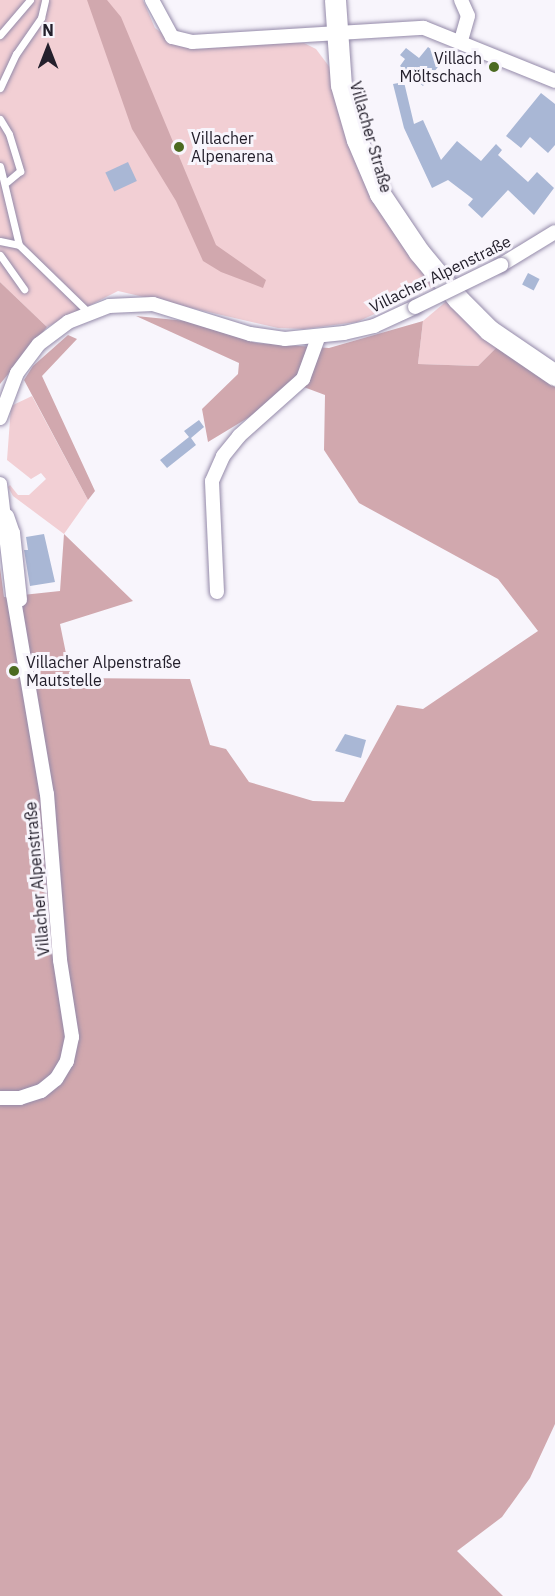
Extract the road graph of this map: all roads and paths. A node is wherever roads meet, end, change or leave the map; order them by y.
1 (30, 0) edge
2 (45, 0) edge
3 (152, 0) edge
4 (334, 0) edge
5 (348, 0) edge
6 (461, 0) edge
7 (342, 32) junction
8 (0, 35) edge
9 (461, 40) junction
10 (555, 81) edge
11 (0, 88) edge
12 (0, 119) edge
13 (0, 166) edge
14 (7, 182) junction
15 (555, 232) edge
16 (0, 241) edge
17 (19, 245) junction
18 (0, 255) edge
19 (24, 289) dead end
20 (89, 313) junction
21 (318, 338) junction
22 (555, 375) edge
23 (0, 418) edge
24 (0, 484) edge
25 (217, 592) dead end
26 (0, 1098) edge

1 - 8 lane
2 - 11 lane
3 - 7 street
4 - 7 main road, Villacher Straße
5 - 7 main road, Villacher Straße
6 - 9 street
7 - 9 street
7 - 22 main road, Villacher Straße
9 - 10 street
12 - 14 lane
13 - 14 lane
14 - 17 lane
15 - 21 street, Villacher Alpenstraße, bridge
16 - 17 lane
17 - 20 lane
18 - 19 lane
20 - 21 street, Villacher Alpenstraße
20 - 23 street, Villacher Alpenstraße
21 - 25 street
24 - 26 street, Villacher Alpenstraße

